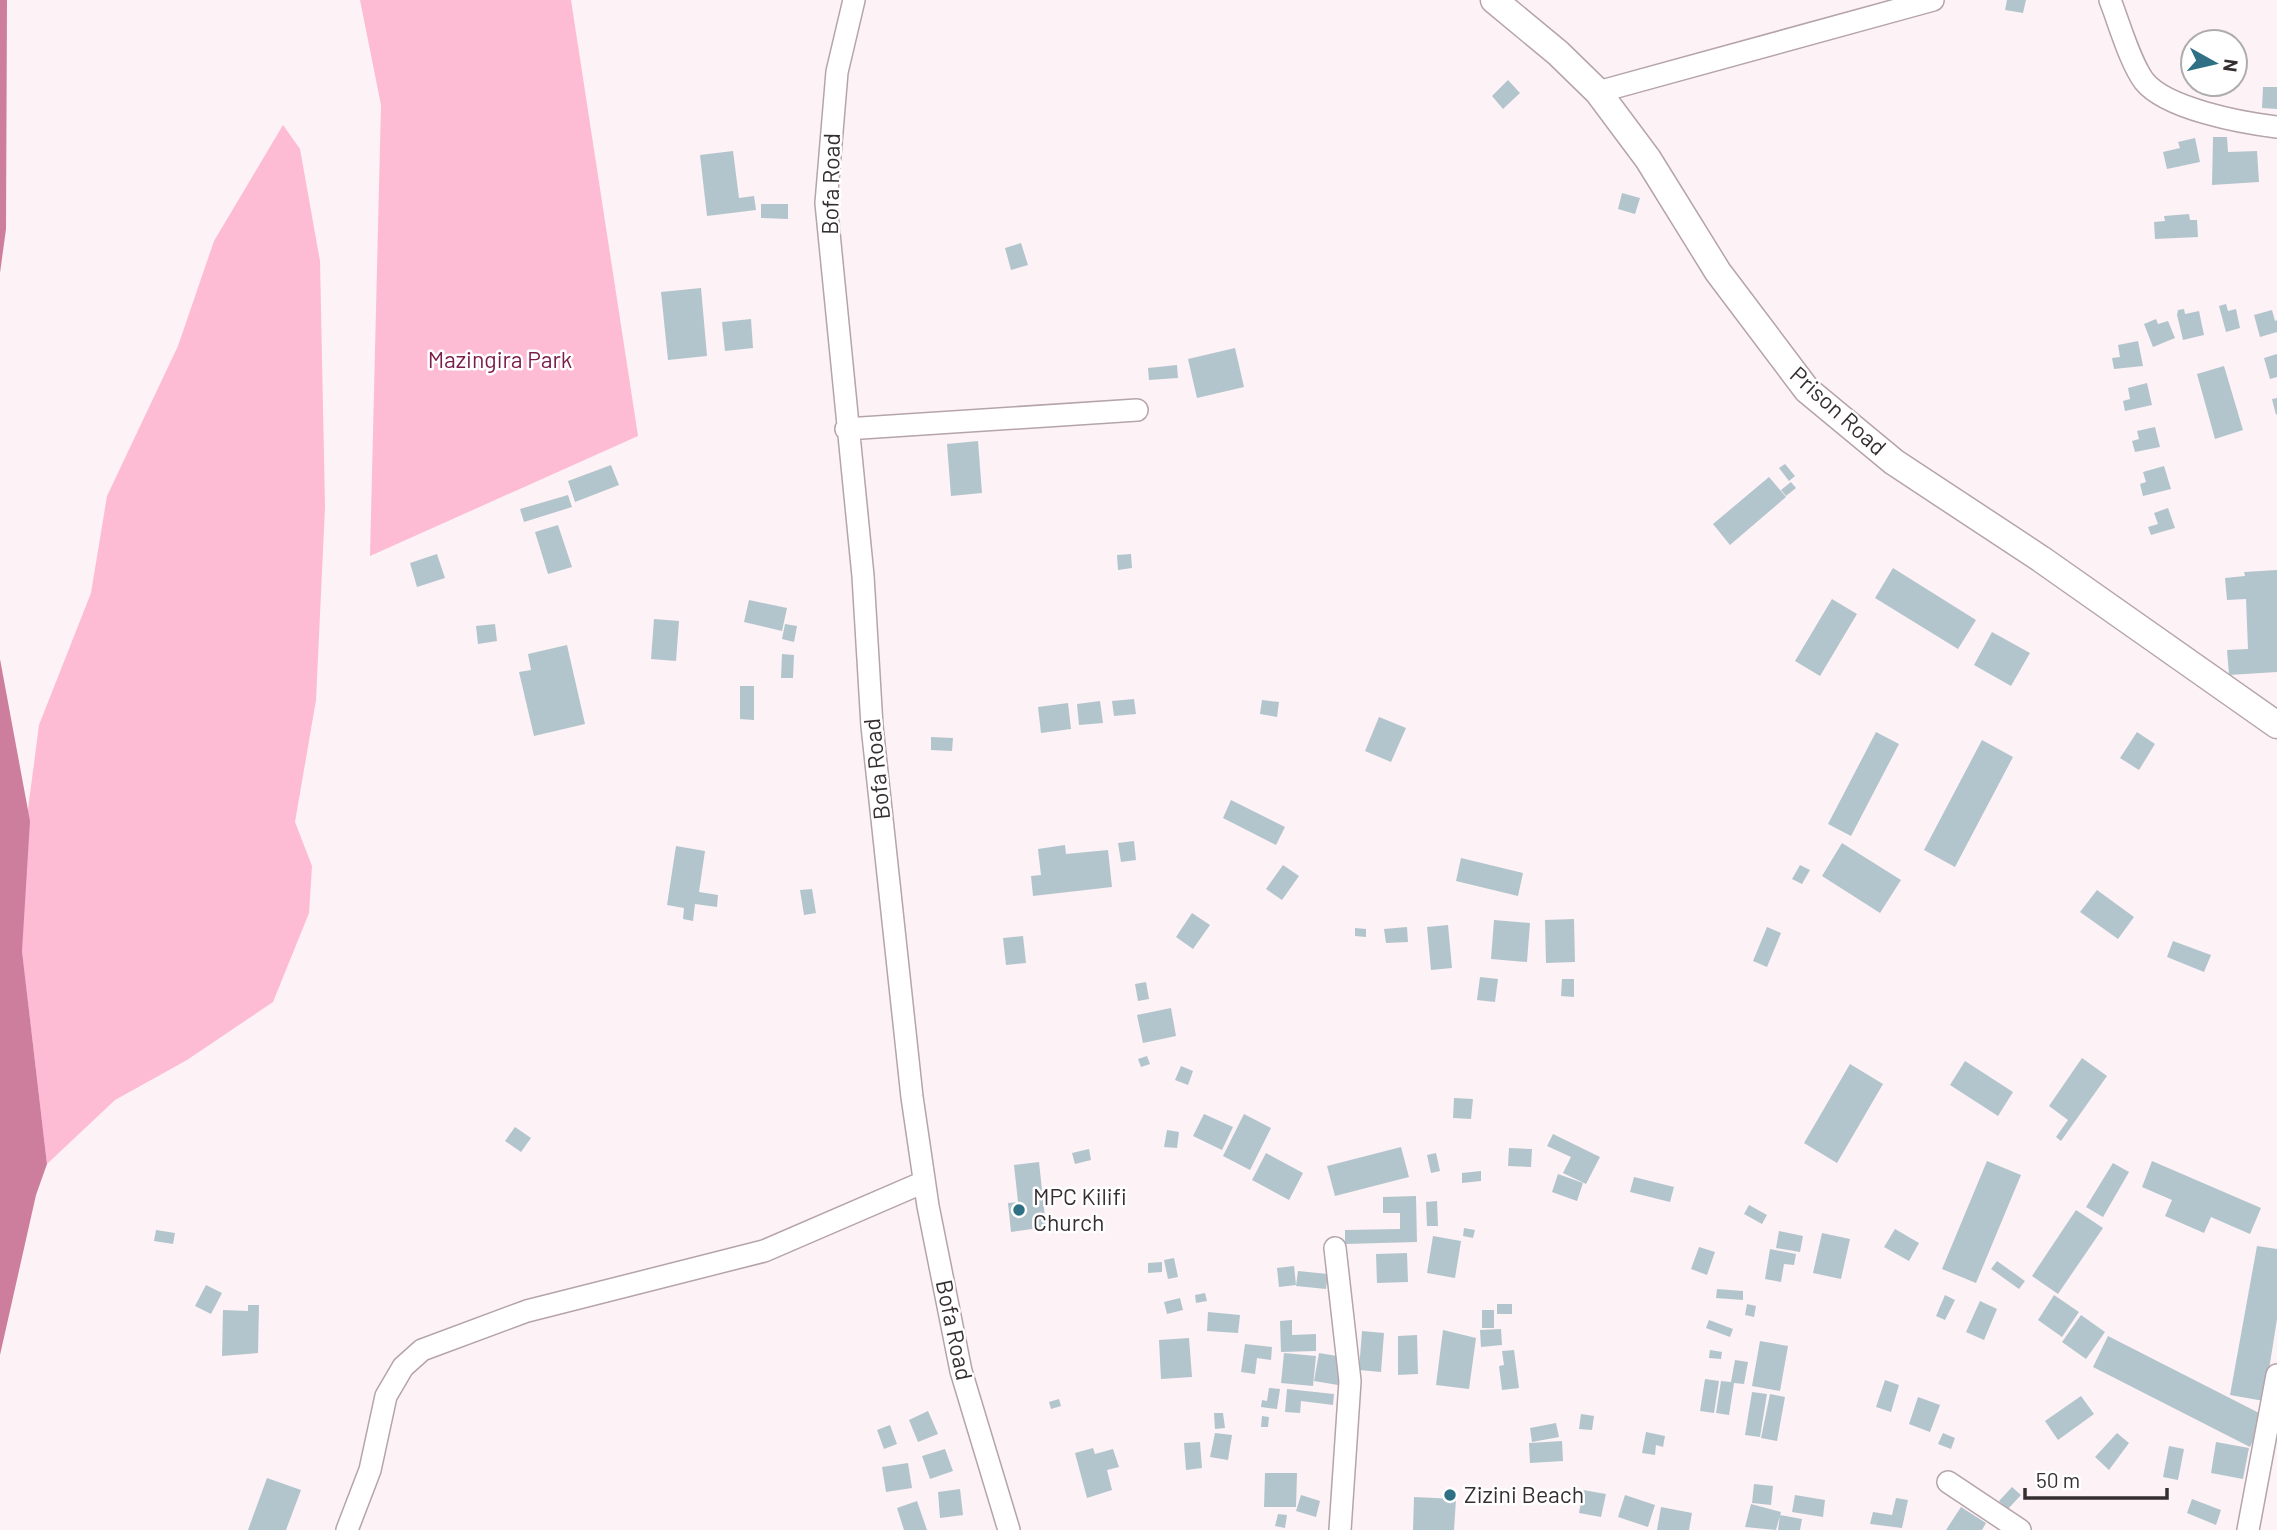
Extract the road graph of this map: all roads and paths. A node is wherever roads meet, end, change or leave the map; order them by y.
1 (854, 0) edge
2 (1494, 0) edge
3 (1933, 0) edge
4 (2110, 0) edge
5 (1598, 92) junction
6 (2277, 127) edge
7 (1137, 410) dead end
8 (846, 429) junction
9 (2277, 725) edge
10 (924, 1182) junction
11 (1335, 1248) dead end
12 (2277, 1375) edge
13 (1948, 1482) dead end
14 (347, 1530) edge
15 (1009, 1530) edge
16 (1340, 1530) edge
17 (2020, 1530) edge
18 (2248, 1530) edge

1 - 8 street, Bofa Road
2 - 5 street, Prison Road
3 - 5 street
4 - 6 street
5 - 9 street, Prison Road
7 - 8 street
8 - 10 street, Bofa Road
10 - 14 street
10 - 15 street, Bofa Road
11 - 16 street
12 - 18 street
13 - 17 street

